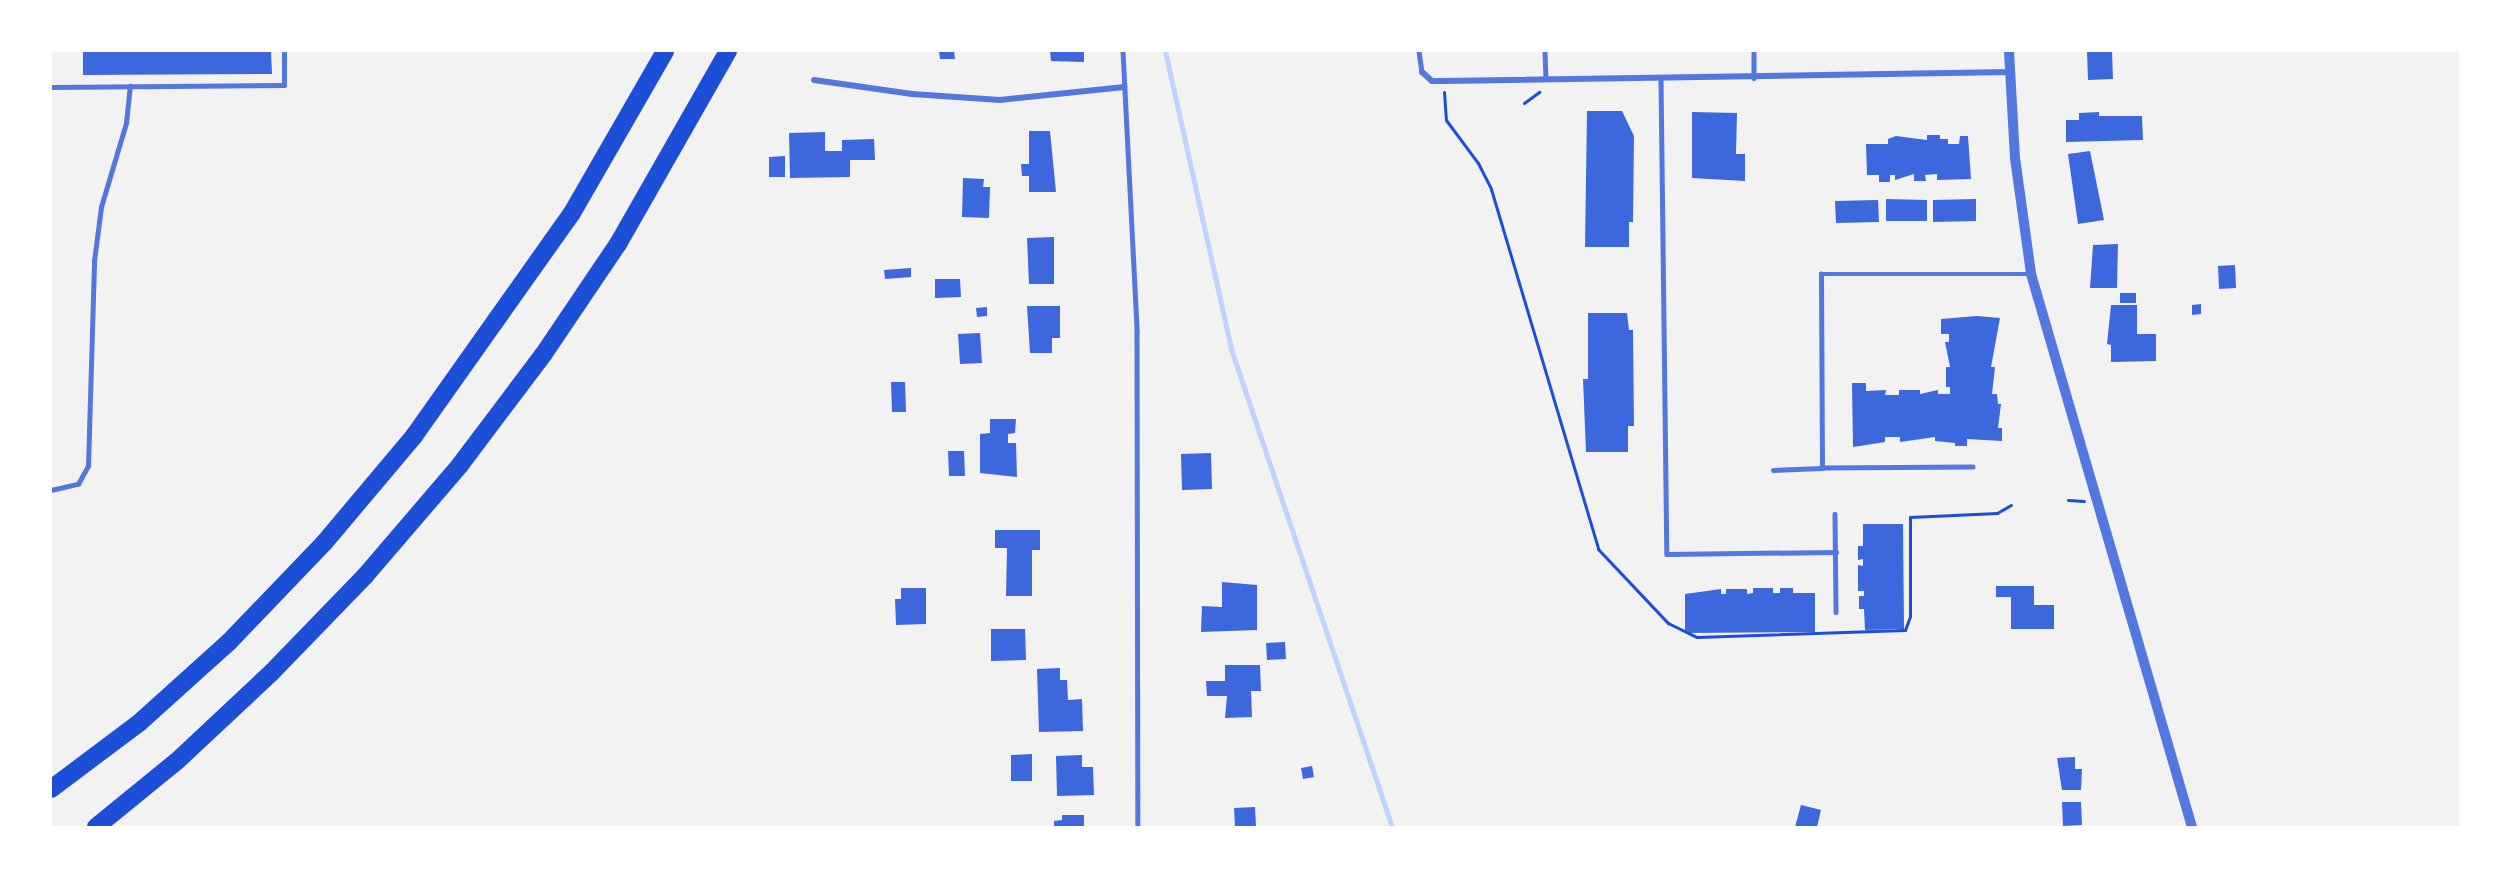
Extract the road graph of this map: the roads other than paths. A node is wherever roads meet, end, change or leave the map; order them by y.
1 (284, 51) edge
2 (665, 51) edge
3 (728, 51) edge
4 (1123, 51) edge
5 (1419, 51) edge
6 (1545, 51) edge
7 (1754, 51) edge
8 (2009, 51) edge
9 (1422, 72) joint
10 (2010, 72) junction
11 (1661, 78) junction
12 (1754, 78) junction
13 (1546, 79) junction
14 (814, 80) dead end
15 (130, 86) junction
16 (51, 87) edge
17 (1124, 87) junction
18 (2031, 274) junction
19 (1973, 467) dead end
20 (1822, 468) junction
21 (1773, 470) dead end
22 (51, 490) edge
23 (1835, 514) dead end
24 (1836, 552) junction
25 (1836, 612) dead end
26 (51, 789) edge
27 (96, 827) edge
28 (1138, 827) edge
29 (2192, 827) edge

1 - 15 lane
2 - 26 highway
3 - 27 highway
4 - 17 lane
5 - 9 lane
6 - 13 lane
7 - 12 lane
8 - 10 street
9 - 13 street
10 - 12 street
10 - 18 street
11 - 12 street
11 - 13 street
11 - 24 lane
14 - 17 street
15 - 16 lane
15 - 22 lane
17 - 28 lane
18 - 20 lane
18 - 29 street
19 - 20 lane
20 - 21 lane
23 - 24 lane
24 - 25 lane

